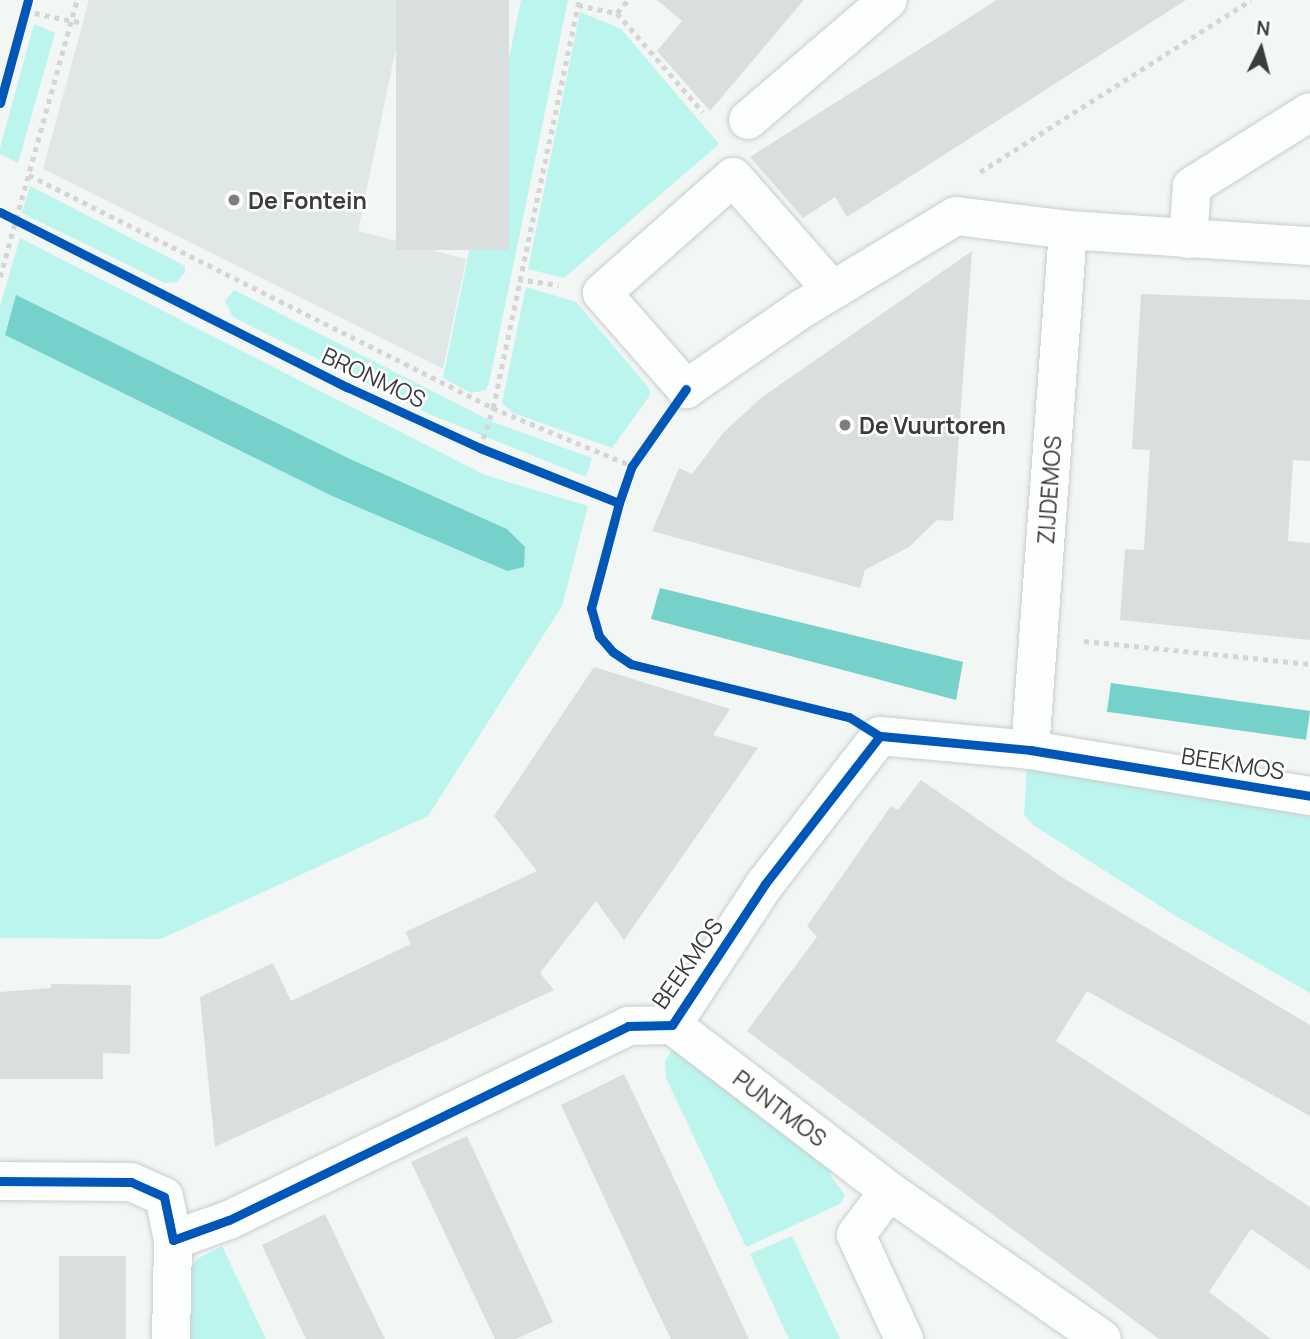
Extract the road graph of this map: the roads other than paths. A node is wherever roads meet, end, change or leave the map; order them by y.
1 (888, 0) edge
2 (1310, 112) edge
3 (748, 120) dead end
4 (1068, 230) junction
5 (1188, 239) junction
6 (1310, 246) edge
7 (832, 290) junction
8 (1030, 750) junction
9 (1310, 796) edge
10 (672, 1025) junction
11 (0, 1181) edge
12 (889, 1191) junction
13 (173, 1240) junction
14 (171, 1339) edge
15 (904, 1339) edge
16 (1102, 1339) edge

1 - 3 street
2 - 5 street
4 - 5 street
4 - 7 street
4 - 8 street, ZIJDEMOS
5 - 6 street
7 - 7 street
8 - 9 street, BEEKMOS
8 - 10 street, BEEKMOS
10 - 12 street, PUNTMOS
10 - 13 street, BEEKMOS
11 - 13 street
12 - 15 street
12 - 16 street, PUNTMOS
13 - 14 street

